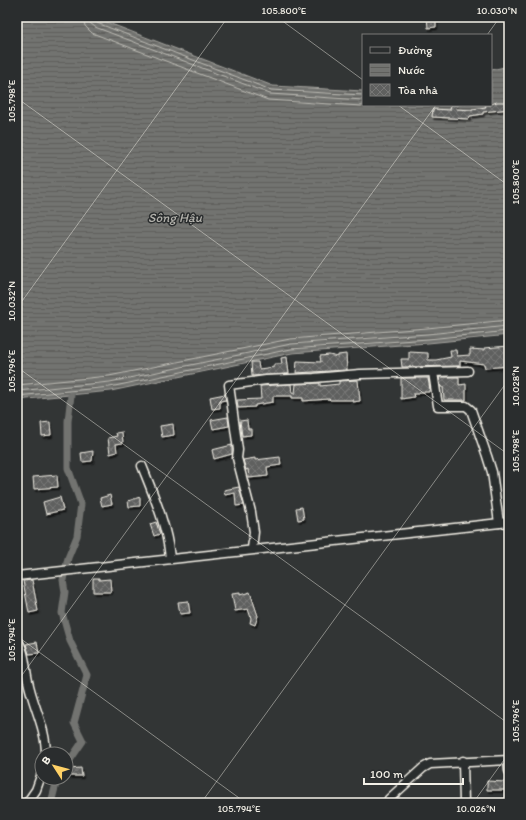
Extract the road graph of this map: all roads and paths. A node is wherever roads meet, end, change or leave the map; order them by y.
1 (468, 371) dead end
2 (433, 372) junction
3 (142, 466) dead end
4 (509, 522) edge
5 (499, 523) junction
6 (252, 549) junction
7 (170, 558) junction
8 (17, 576) edge
9 (17, 639) edge
10 (45, 746) edge
11 (509, 760) edge
12 (463, 762) junction
13 (509, 771) edge
14 (37, 786) edge
15 (28, 803) edge
16 (387, 803) edge
17 (464, 803) edge

1 - 2 street
2 - 5 street
2 - 6 street
3 - 7 street
4 - 5 street
5 - 6 street
6 - 7 street
7 - 8 street
9 - 10 street
11 - 12 street
11 - 13 street
12 - 16 street
12 - 17 street
14 - 15 street

